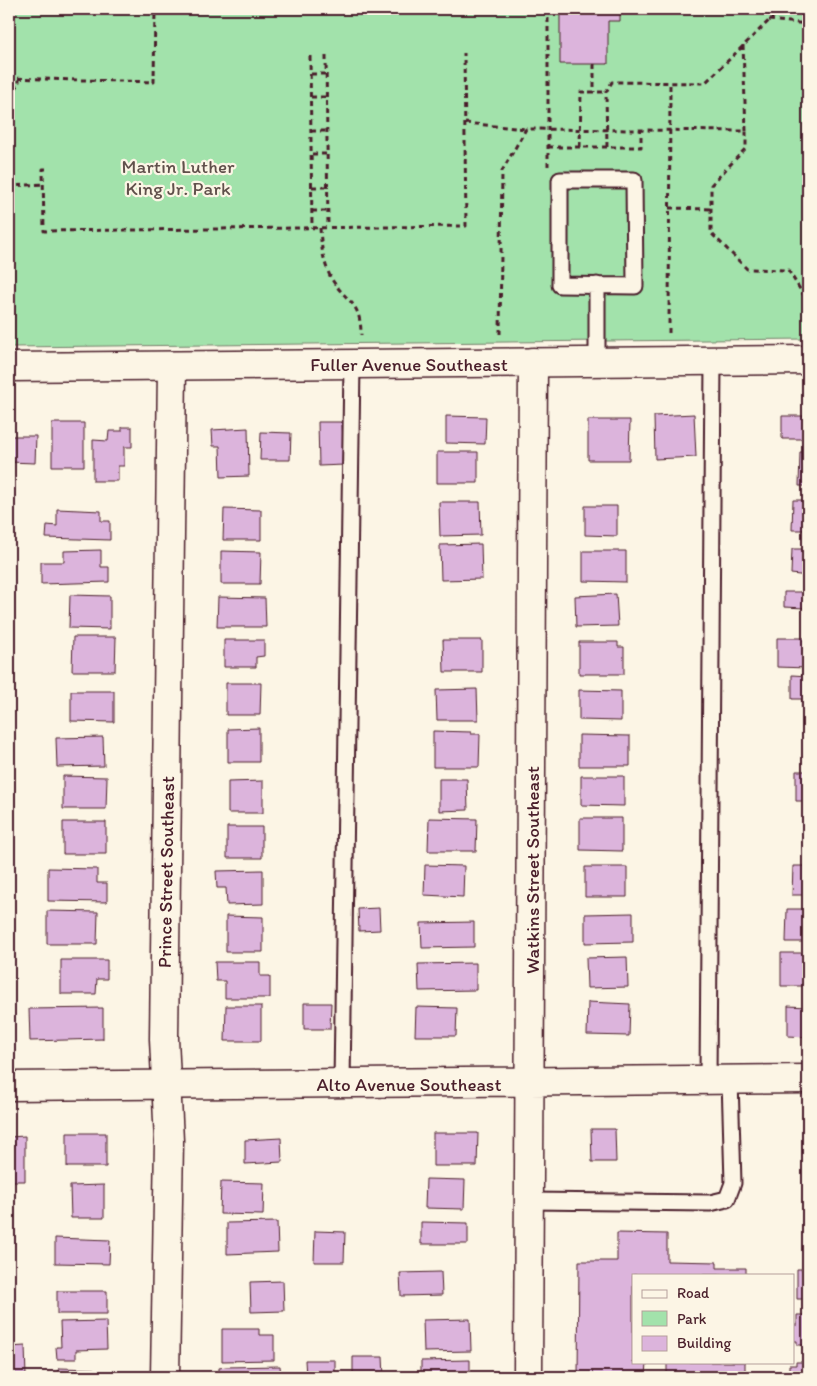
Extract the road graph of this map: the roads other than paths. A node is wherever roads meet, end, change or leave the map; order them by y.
1 (597, 285) junction
2 (714, 360) junction
3 (808, 360) edge
4 (534, 362) junction
5 (597, 362) junction
6 (352, 364) junction
7 (172, 366) junction
8 (9, 367) edge
9 (808, 1079) edge
10 (719, 1081) junction
11 (532, 1083) junction
12 (342, 1084) junction
13 (9, 1086) edge
14 (168, 1086) junction
15 (530, 1201) junction
16 (165, 1377) edge
17 (528, 1377) edge

1 - 1 lane
1 - 5 lane
2 - 3 street, Fuller Avenue Southeast
2 - 5 street, Fuller Avenue Southeast
2 - 10 lane
4 - 5 street, Fuller Avenue Southeast
4 - 6 street, Fuller Avenue Southeast
4 - 11 street, Watkins Street Southeast
6 - 7 street, Fuller Avenue Southeast
6 - 12 lane
7 - 8 street, Fuller Avenue Southeast
7 - 14 street, Prince Street Southeast
9 - 10 street, Alto Avenue Southeast
10 - 11 street, Alto Avenue Southeast
10 - 15 lane
11 - 12 street, Alto Avenue Southeast
11 - 15 street, Watkins Street Southeast
12 - 14 street, Alto Avenue Southeast
13 - 14 street, Alto Avenue Southeast
14 - 16 street, Prince Street Southeast
15 - 17 street, Watkins Street Southeast

